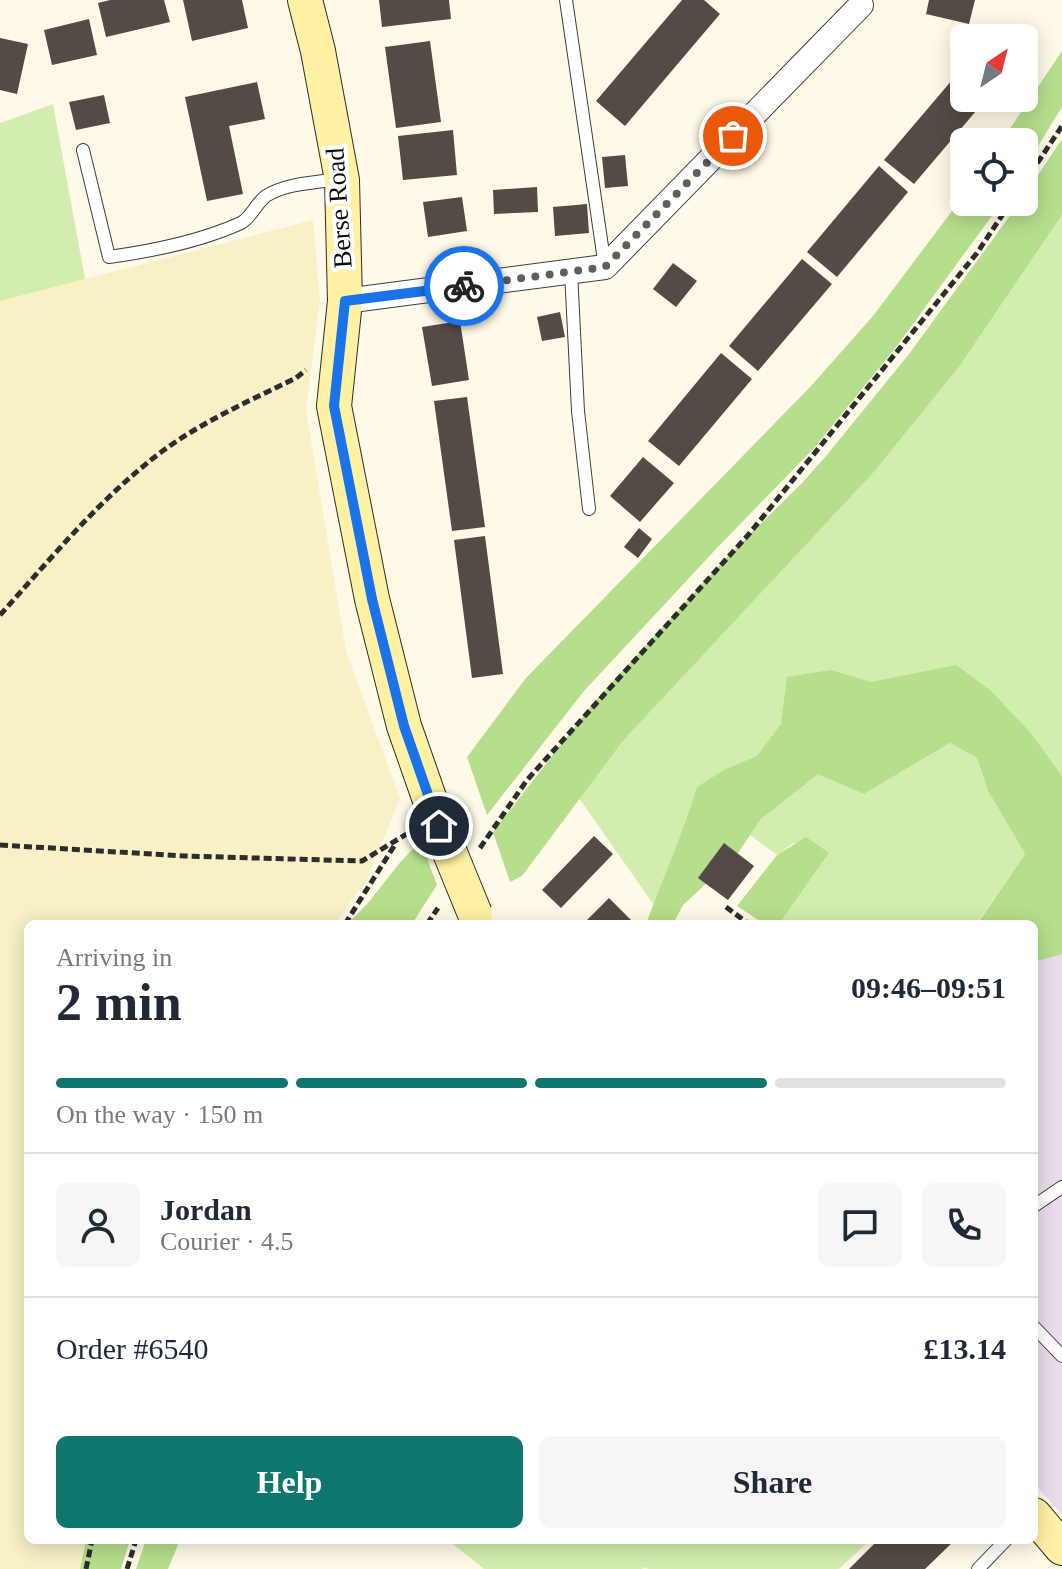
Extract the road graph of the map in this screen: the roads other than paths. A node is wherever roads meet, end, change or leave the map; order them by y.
1 (305, 0) edge
2 (566, 0) edge
3 (861, 5) dead end
4 (83, 150) dead end
5 (341, 178) junction
6 (605, 267) junction
7 (571, 272) junction
8 (345, 301) junction
9 (589, 509) dead end
10 (477, 919) edge
11 (1062, 1187) edge
12 (1038, 1203) edge
13 (1038, 1331) edge
14 (1062, 1356) edge
15 (1038, 1520) edge
16 (1002, 1544) edge
17 (1062, 1548) edge
18 (978, 1569) edge

1 - 5 main road, Berse Road
2 - 6 lane
3 - 6 street
4 - 5 lane
5 - 8 main road, Berse Road
6 - 7 street
7 - 8 street
7 - 9 lane
8 - 10 main road, Berse Road, bridge
11 - 12 lane
13 - 14 lane
15 - 17 main road
16 - 18 lane

